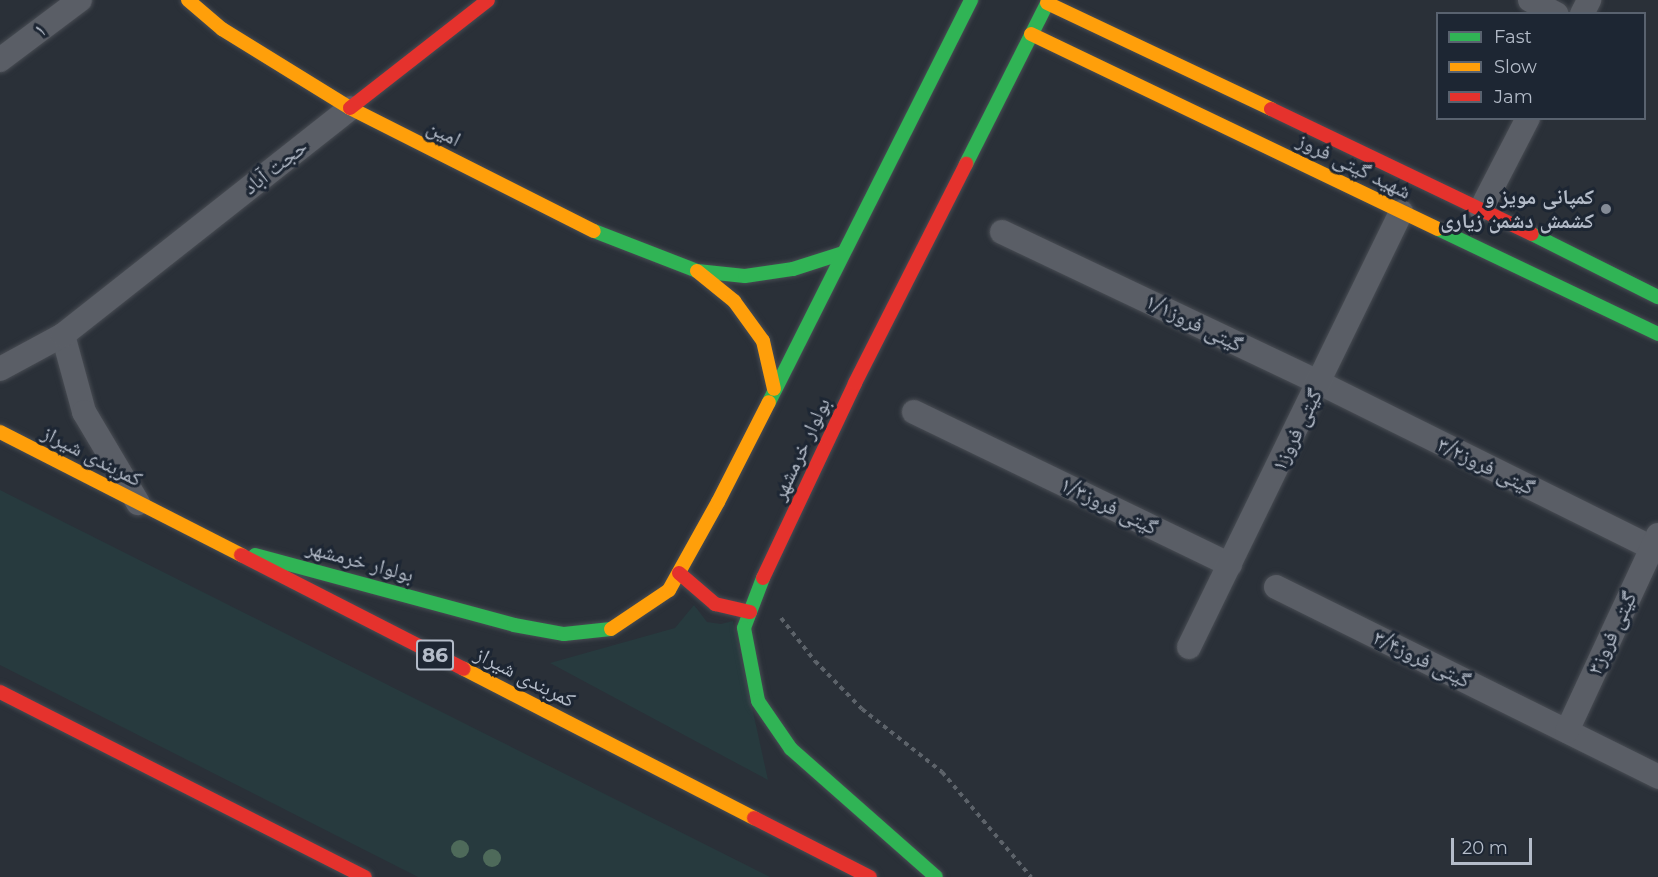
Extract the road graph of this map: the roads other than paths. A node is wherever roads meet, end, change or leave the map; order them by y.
1 (80, 0) edge
2 (188, 0) edge
3 (488, 0) edge
4 (971, 0) edge
5 (1530, 0) edge
6 (1048, 2) edge
7 (1552, 12) edge
8 (1031, 34) junction
9 (0, 60) edge
10 (350, 108) junction
11 (1527, 120) edge
12 (1481, 209) junction
13 (1401, 212) junction
14 (1002, 232) dead end
15 (843, 253) junction
16 (697, 271) junction
17 (1658, 297) edge
18 (1658, 334) edge
19 (63, 335) junction
20 (0, 369) edge
21 (1320, 383) junction
22 (774, 389) junction
23 (914, 412) dead end
24 (0, 432) edge
25 (138, 503) junction
26 (1656, 544) edge
27 (221, 546) junction
28 (1230, 565) junction
29 (679, 573) junction
30 (1276, 587) dead end
31 (750, 612) junction
32 (1189, 646) dead end
33 (0, 692) edge
34 (1567, 731) junction
35 (1658, 777) edge
36 (365, 877) edge
37 (870, 877) edge
38 (936, 877) edge

1 - 9 street, ۱
2 - 10 main road, امین
3 - 10 main road, حجت آباد
4 - 15 main road, بولوار خرمشهر
5 - 7 street
6 - 8 main road, بولوار خرمشهر
6 - 12 main road, شهید گیتی فروز
8 - 13 main road, شهید گیتی فروز
8 - 31 main road, بولوار خرمشهر
10 - 16 main road, امین
10 - 19 street, حجت آباد
11 - 12 street
12 - 17 main road, شهید گیتی فروز
13 - 18 main road, شهید گیتی فروز
13 - 21 street, ۱گیتی فروز
14 - 21 street, ۱/۱گیتی فروز
15 - 16 main road
15 - 22 main road, بولوار خرمشهر
16 - 22 main road
19 - 20 street, حجت آباد
19 - 25 street
21 - 26 street, ۳/۲گیتی فروز
21 - 28 street, ۱گیتی فروز
22 - 29 main road, بولوار خرمشهر
23 - 28 street, ۱/۳گیتی فروز
24 - 25 main road, کمربندی شیراز / 86
25 - 27 main road, کمربندی شیراز / 86
26 - 34 street, ۳گیتی فروز
27 - 29 main road, بولوار خرمشهر
27 - 37 main road, کمربندی شیراز / 86
28 - 32 street, ۱گیتی فروز
29 - 31 main road
30 - 34 street, ۳/۴گیتی فروز
31 - 38 main road, بولوار خرمشهر
33 - 36 main road
34 - 35 street, ۳/۴گیتی فروز

